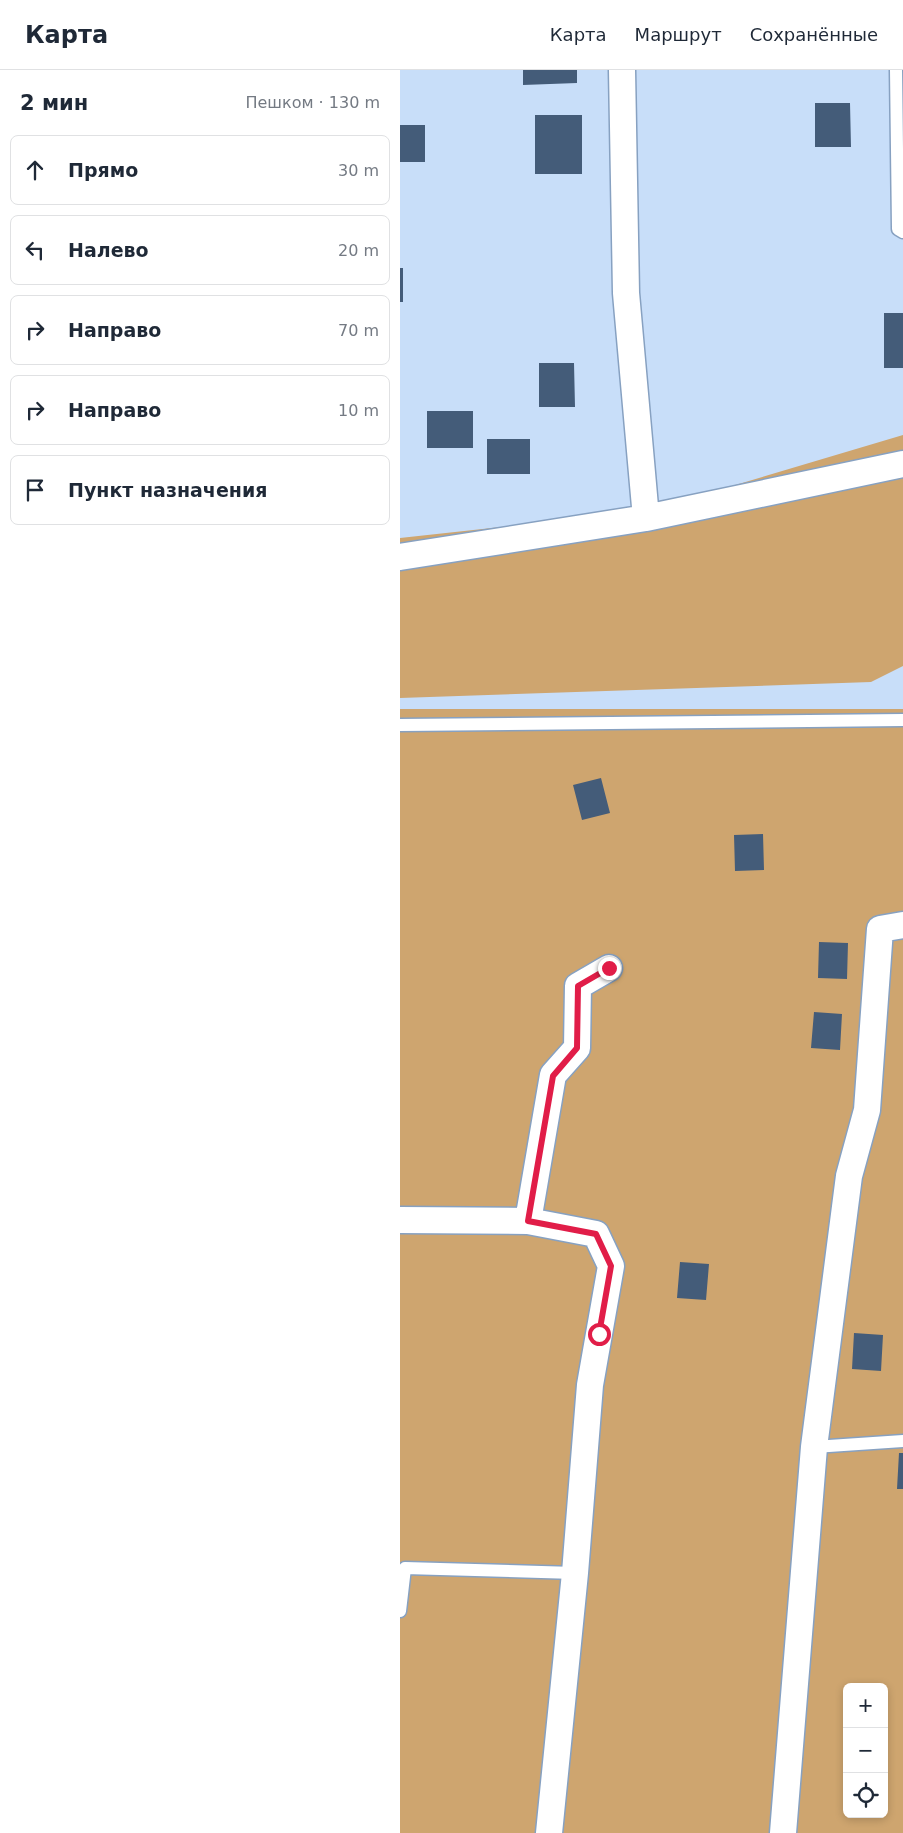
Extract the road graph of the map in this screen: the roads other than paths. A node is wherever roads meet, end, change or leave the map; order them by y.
1 (622, 70) edge
2 (896, 70) edge
3 (903, 232) edge
4 (903, 464) edge
5 (646, 518) junction
6 (400, 557) edge
7 (903, 720) edge
8 (400, 725) edge
9 (903, 925) edge
10 (609, 968) dead end
11 (400, 1220) edge
12 (528, 1221) junction
13 (903, 1441) edge
14 (814, 1447) junction
15 (575, 1573) junction
16 (400, 1611) edge
17 (549, 1833) edge
18 (783, 1833) edge

1 - 5 street
2 - 3 lane
4 - 5 street
5 - 6 street
7 - 8 lane
9 - 14 street
10 - 12 street
11 - 12 street
12 - 15 street
13 - 14 lane
14 - 18 street
15 - 16 lane
15 - 17 street

